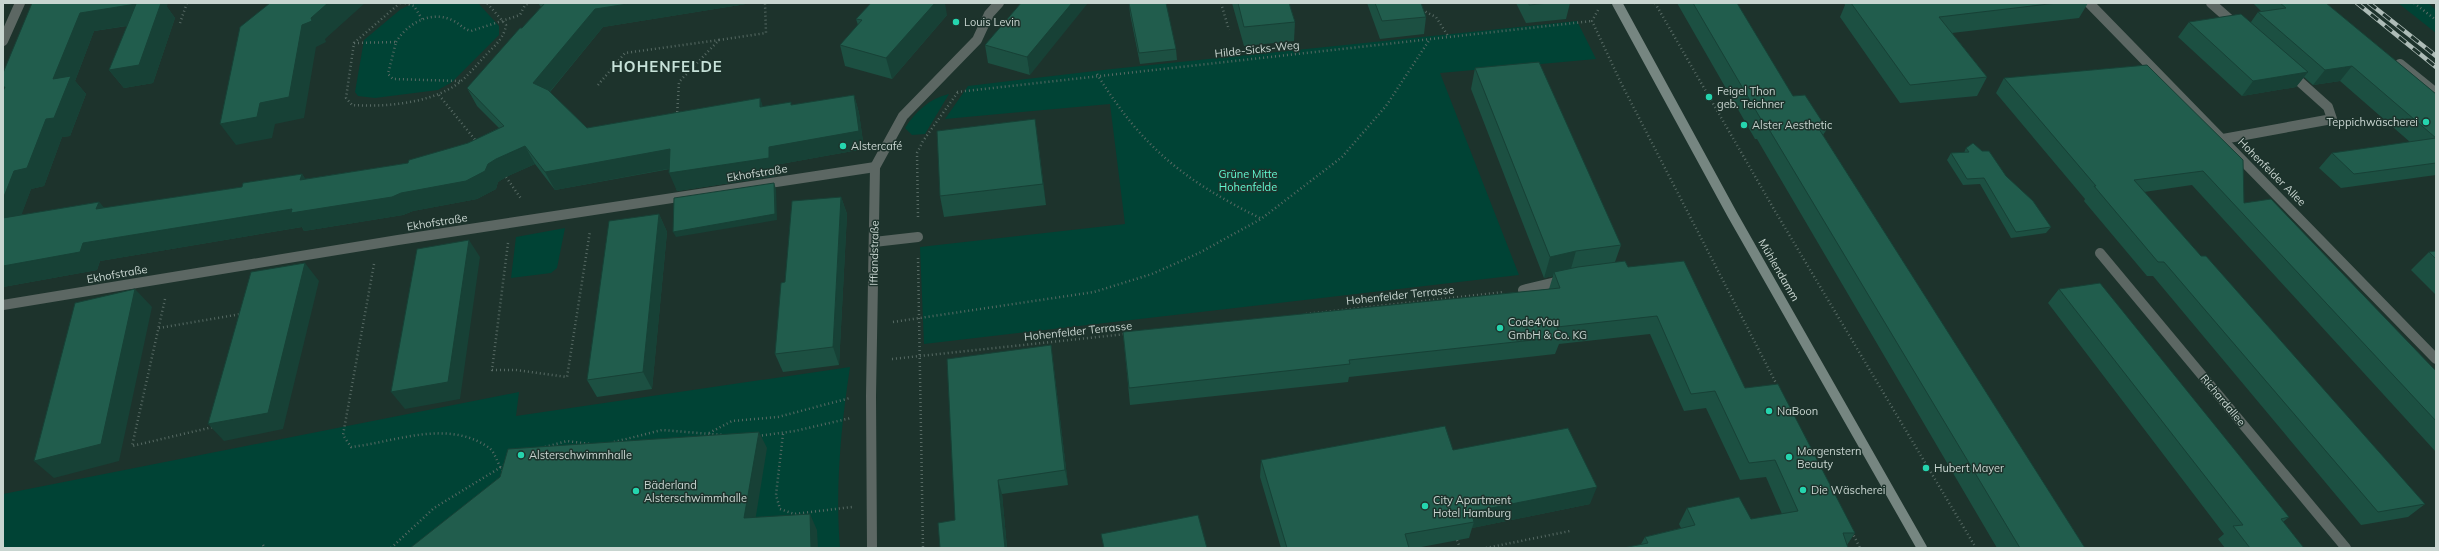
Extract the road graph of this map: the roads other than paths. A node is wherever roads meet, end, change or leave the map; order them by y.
1 (20, 3) edge
2 (999, 3) edge
3 (1617, 3) edge
4 (2089, 3) edge
5 (2211, 3) edge
6 (2240, 29) edge
7 (3, 41) edge
8 (2395, 60) edge
9 (2281, 65) edge
10 (2436, 93) edge
11 (2223, 139) junction
12 (875, 167) junction
13 (918, 237) road end
14 (874, 242) junction
15 (2100, 253) dead end
16 (1578, 278) edge
17 (1523, 290) edge
18 (3, 304) edge
19 (2436, 359) edge
20 (872, 548) edge
21 (1922, 548) edge
22 (2346, 548) edge

1 - 7 street
2 - 12 street, Ifflandstraße
3 - 21 main road, Mühlendamm
4 - 11 street, Hohenfelder Allee
5 - 6 street
8 - 10 street
9 - 11 street
11 - 19 street, Hohenfelder Allee
12 - 14 street, Ifflandstraße
12 - 18 street, Ekhofstraße
13 - 14 street
14 - 20 street, Ifflandstraße
15 - 22 street, Richardallee
16 - 17 street

